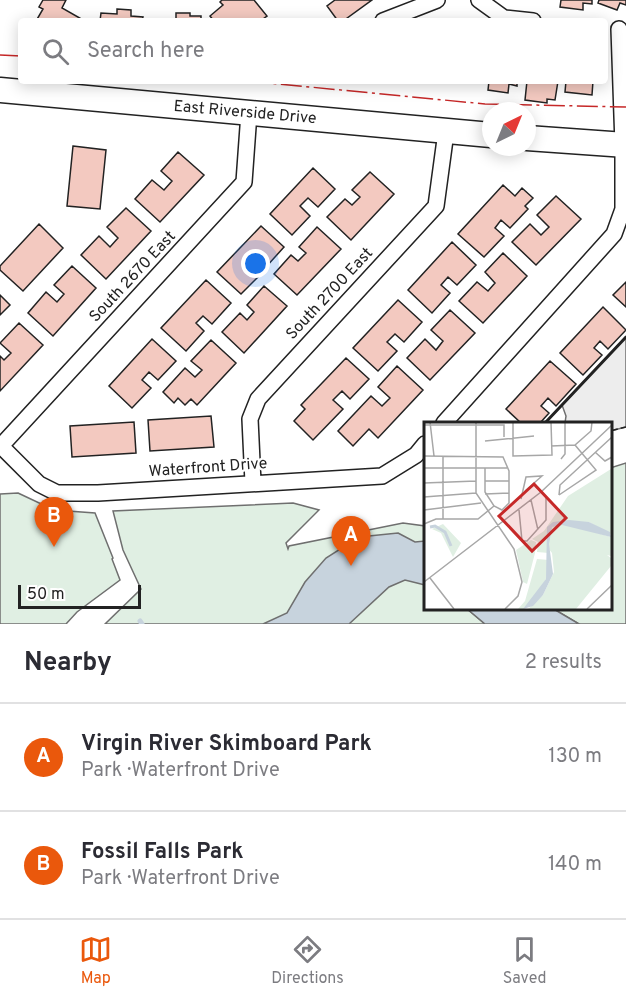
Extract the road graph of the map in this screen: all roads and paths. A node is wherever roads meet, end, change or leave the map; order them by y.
1 (437, 0) edge
2 (479, 0) edge
3 (391, 18) edge
4 (504, 18) edge
5 (616, 29) edge
6 (0, 90) edge
7 (249, 113) junction
8 (446, 132) junction
9 (482, 134) edge
10 (536, 139) edge
11 (625, 145) edge
12 (445, 422) edge
13 (424, 445) edge
14 (1, 446) edge
15 (253, 483) junction

1 - 3 street
2 - 4 street
5 - 11 street
6 - 7 main road, East Riverside Drive
7 - 8 main road, East Riverside Drive
7 - 14 street, South 2670 East
8 - 9 main road, East Riverside Drive
8 - 15 street, South 2700 East
10 - 11 main road
11 - 12 street
13 - 15 street, Waterfront Drive
14 - 15 street, Waterfront Drive

